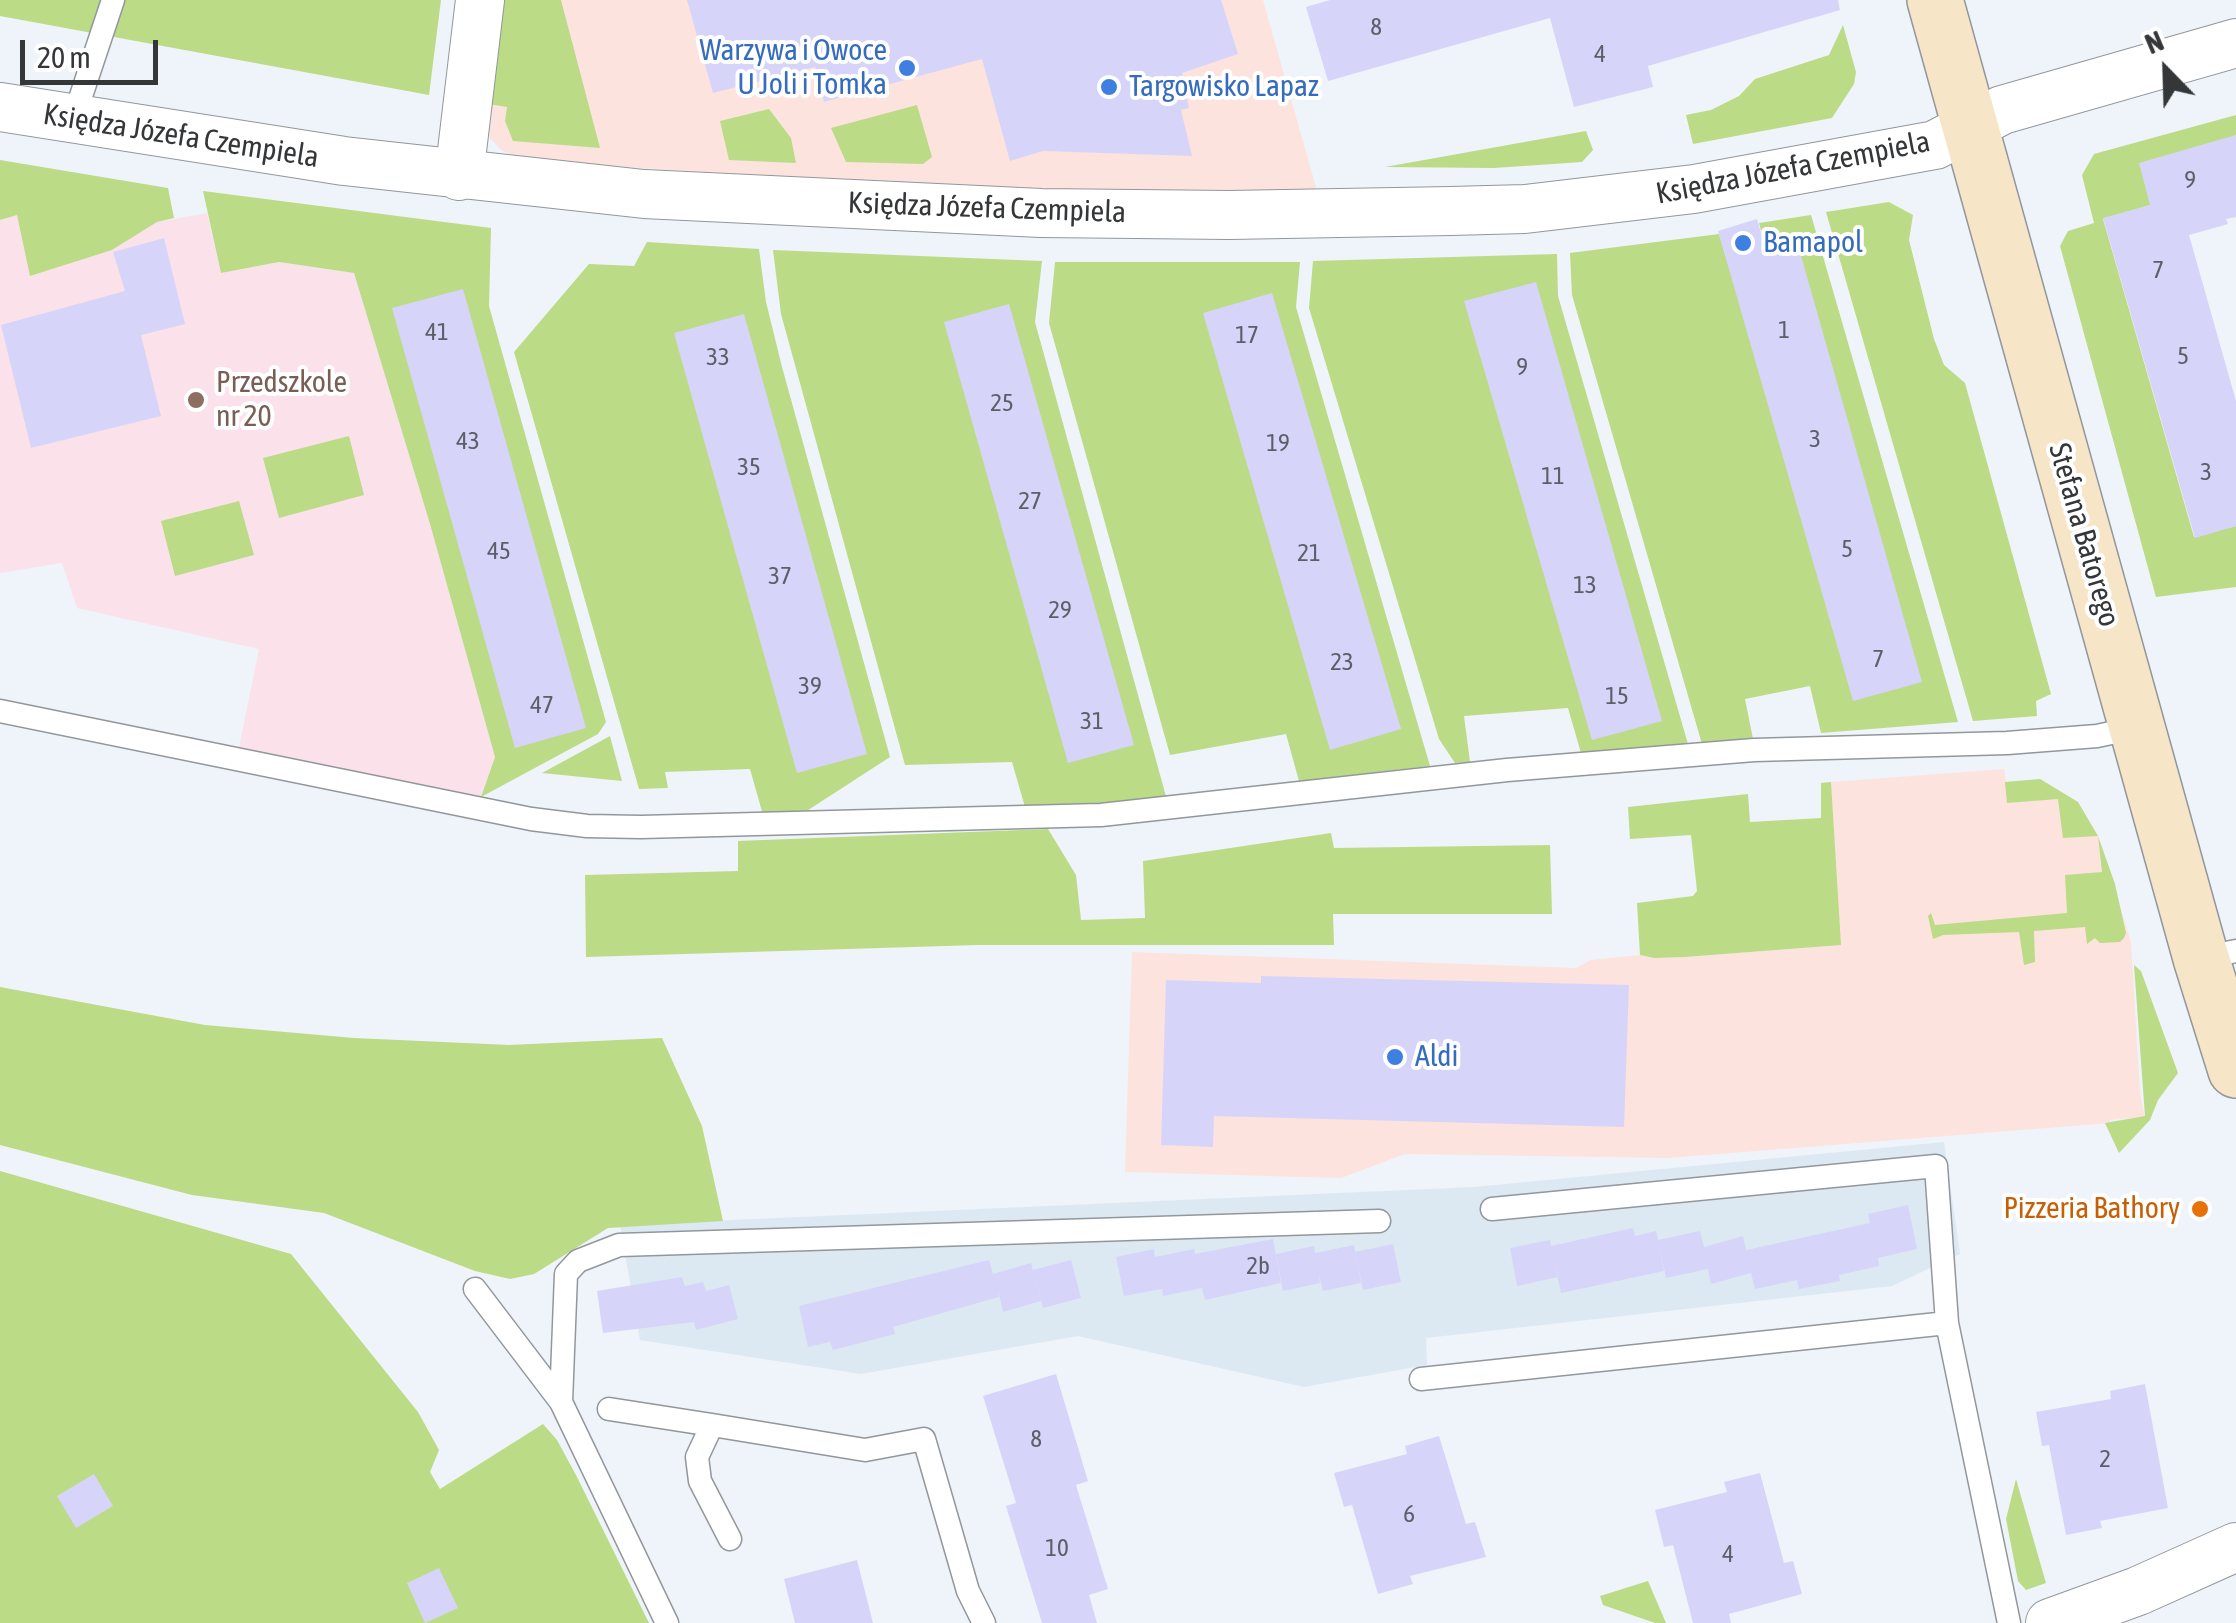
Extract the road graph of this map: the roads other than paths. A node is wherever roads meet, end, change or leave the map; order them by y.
1 (113, 0) edge
2 (480, 0) edge
3 (1936, 0) edge
4 (2236, 43) edge
5 (0, 107) edge
6 (73, 120) junction
7 (1970, 125) junction
8 (459, 176) junction
9 (0, 711) edge
10 (2139, 727) junction
11 (2218, 955) edge
12 (2236, 1070) edge
13 (1492, 1209) dead end
14 (1378, 1221) dead end
15 (474, 1289) dead end
16 (1947, 1323) junction
17 (1421, 1379) dead end
18 (561, 1402) junction
19 (610, 1409) dead end
20 (712, 1425) junction
21 (730, 1540) dead end
22 (2236, 1547) edge
23 (667, 1623) edge
24 (984, 1623) edge
25 (2009, 1623) edge
26 (2050, 1623) edge

1 - 6 lane
2 - 8 street
3 - 7 street, Stefana Batorego
4 - 7 street, Księdza Józefa Czempiela
5 - 6 street, Księdza Józefa Czempiela
6 - 8 street, Księdza Józefa Czempiela
7 - 8 street, Księdza Józefa Czempiela
7 - 10 street, Stefana Batorego
9 - 10 lane
10 - 11 street, Stefana Batorego
11 - 12 street, Stefana Batorego
13 - 16 lane
14 - 18 lane
15 - 18 lane
16 - 17 lane
16 - 25 lane
18 - 23 lane
19 - 20 lane
20 - 21 lane
20 - 24 lane
22 - 26 street

